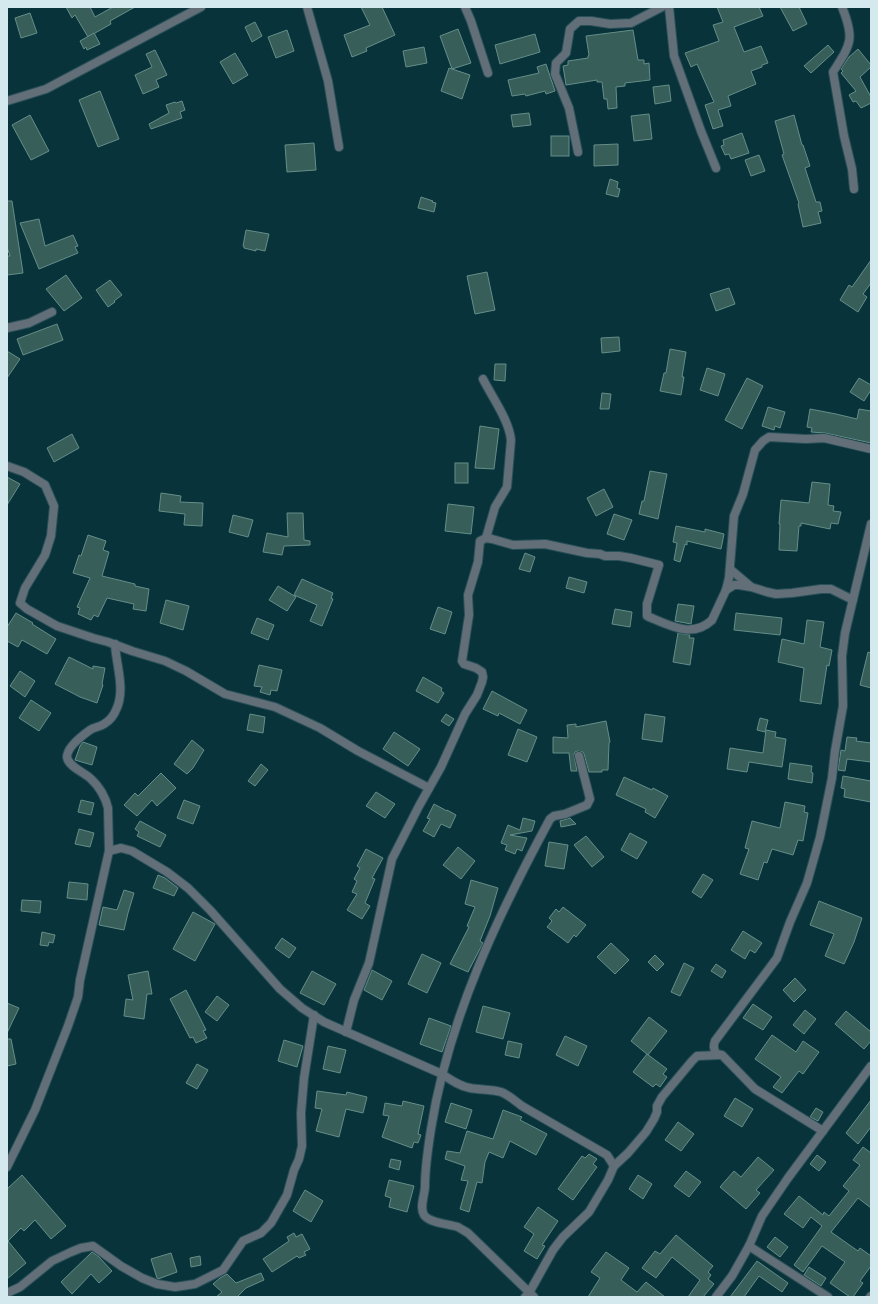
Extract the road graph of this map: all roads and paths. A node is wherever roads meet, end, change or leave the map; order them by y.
1 (201, 7) edge
2 (307, 7) edge
3 (465, 7) edge
4 (662, 7) edge
5 (669, 7) edge
6 (842, 7) edge
7 (488, 74) dead end
8 (7, 102) edge
9 (339, 146) dead end
10 (578, 152) dead end
11 (716, 168) dead end
12 (854, 189) dead end
13 (52, 312) dead end
14 (7, 328) edge
15 (483, 380) dead end
16 (871, 449) edge
17 (7, 466) edge
18 (871, 524) edge
19 (486, 538) junction
20 (730, 569) junction
21 (751, 586) junction
22 (726, 590) junction
23 (853, 600) junction
24 (115, 644) junction
25 (579, 756) dead end
26 (429, 788) junction
27 (109, 851) junction
28 (314, 1015) junction
29 (346, 1032) junction
30 (722, 1055) junction
31 (871, 1066) edge
32 (442, 1074) junction
33 (823, 1130) junction
34 (614, 1166) junction
35 (7, 1167) edge
36 (750, 1246) junction
37 (7, 1293) edge
38 (529, 1296) edge
39 (716, 1297) edge
40 (828, 1297) edge

1 - 8 street
2 - 9 street
3 - 7 street
4 - 10 street
5 - 11 street
6 - 12 street
13 - 14 street
15 - 19 street
16 - 20 street
17 - 24 street
18 - 23 street
19 - 22 street
19 - 26 street
20 - 21 street
20 - 22 street
21 - 22 street
21 - 23 street
23 - 30 street
24 - 26 street
24 - 27 street
25 - 32 street
26 - 29 street
27 - 28 street
27 - 35 street
28 - 29 street
28 - 37 street
29 - 32 street
30 - 33 street
30 - 34 street
31 - 33 street
32 - 34 street
32 - 38 street
33 - 36 street
34 - 38 street
36 - 39 street
36 - 40 street

